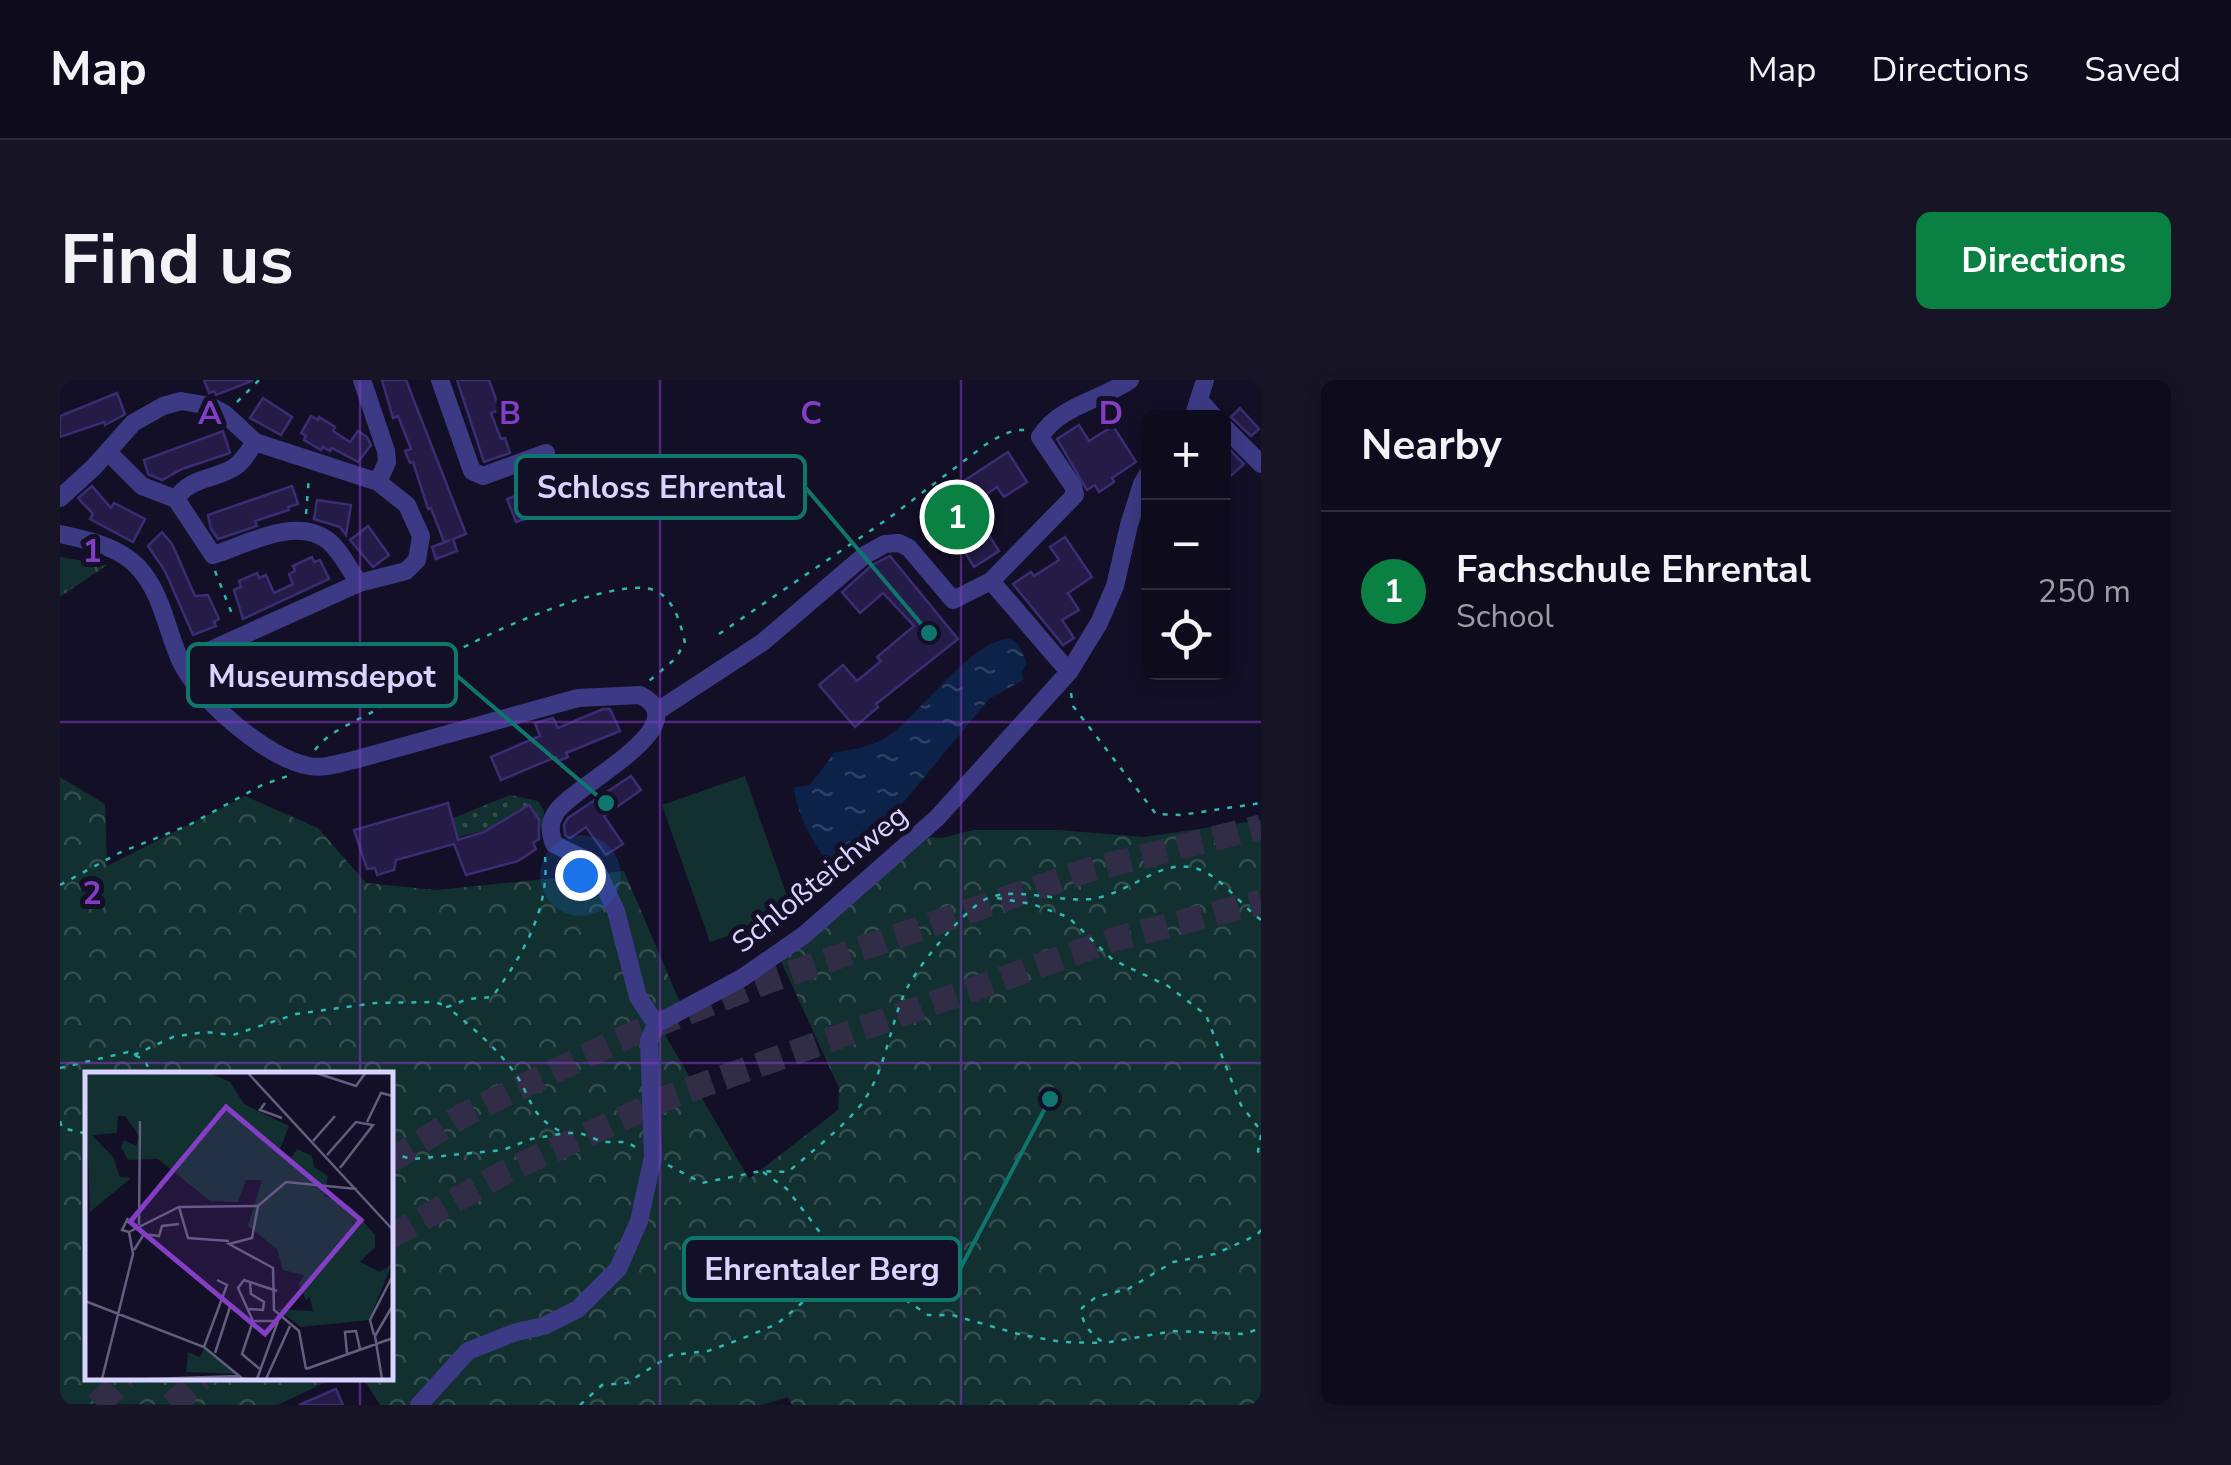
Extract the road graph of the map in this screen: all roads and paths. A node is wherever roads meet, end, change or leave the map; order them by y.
1 (173, 380) edge
2 (258, 380) edge
3 (362, 380) edge
4 (440, 380) edge
5 (1130, 380) edge
6 (1206, 380) edge
7 (181, 401) junction
8 (1197, 409) edge
9 (226, 414) junction
10 (1231, 434) edge
11 (1040, 437) junction
12 (255, 442) junction
13 (108, 452) junction
14 (546, 453) dead end
15 (311, 458) junction
16 (1261, 464) edge
17 (378, 482) junction
18 (1141, 492) edge
19 (60, 498) edge
20 (176, 499) junction
21 (305, 531) junction
22 (60, 534) edge
23 (213, 555) junction
24 (992, 581) junction
25 (359, 583) junction
26 (719, 634) dead end
27 (241, 636) junction
28 (182, 663) junction
29 (1069, 672) junction
30 (628, 695) junction
31 (656, 712) junction
32 (304, 765) junction
33 (1261, 803) edge
34 (545, 855) dead end
35 (60, 885) edge
36 (994, 898) junction
37 (1261, 920) edge
38 (447, 1007) junction
39 (656, 1024) junction
40 (134, 1055) junction
41 (60, 1068) edge
42 (150, 1072) edge
43 (60, 1121) edge
44 (85, 1133) edge
45 (1261, 1133) edge
46 (566, 1134) junction
47 (392, 1153) edge
48 (653, 1157) junction
49 (1261, 1160) edge
50 (762, 1171) junction
51 (1261, 1230) edge
52 (847, 1268) junction
53 (1261, 1328) edge
54 (1104, 1343) junction
55 (420, 1405) edge
56 (580, 1405) edge

1 - 7 street
2 - 9 path
3 - 17 street
4 - 14 street
5 - 11 street
6 - 8 street
7 - 9 street
7 - 13 street
9 - 12 street
10 - 16 street
11 - 24 street
11 - 26 path
12 - 15 street
12 - 20 street
13 - 19 street
13 - 20 street
15 - 17 street
15 - 21 path
17 - 25 street
18 - 29 street, Schloßteichweg
20 - 23 street
21 - 23 street
21 - 25 street
22 - 28 street
23 - 27 path
24 - 29 street
24 - 31 street
25 - 27 street
27 - 28 street
28 - 32 street
29 - 33 path
29 - 39 street, Schloßteichweg
30 - 31 street
30 - 32 street
30 - 32 path
31 - 39 street
32 - 35 path
34 - 38 path
36 - 37 path
36 - 45 path
36 - 50 path
38 - 40 path
38 - 46 path
39 - 48 street
40 - 41 path
40 - 42 path
43 - 44 path
45 - 49 path
46 - 47 path
46 - 48 path
48 - 50 path
48 - 55 street
50 - 52 path
51 - 54 path
52 - 54 path
52 - 56 path
53 - 54 path

